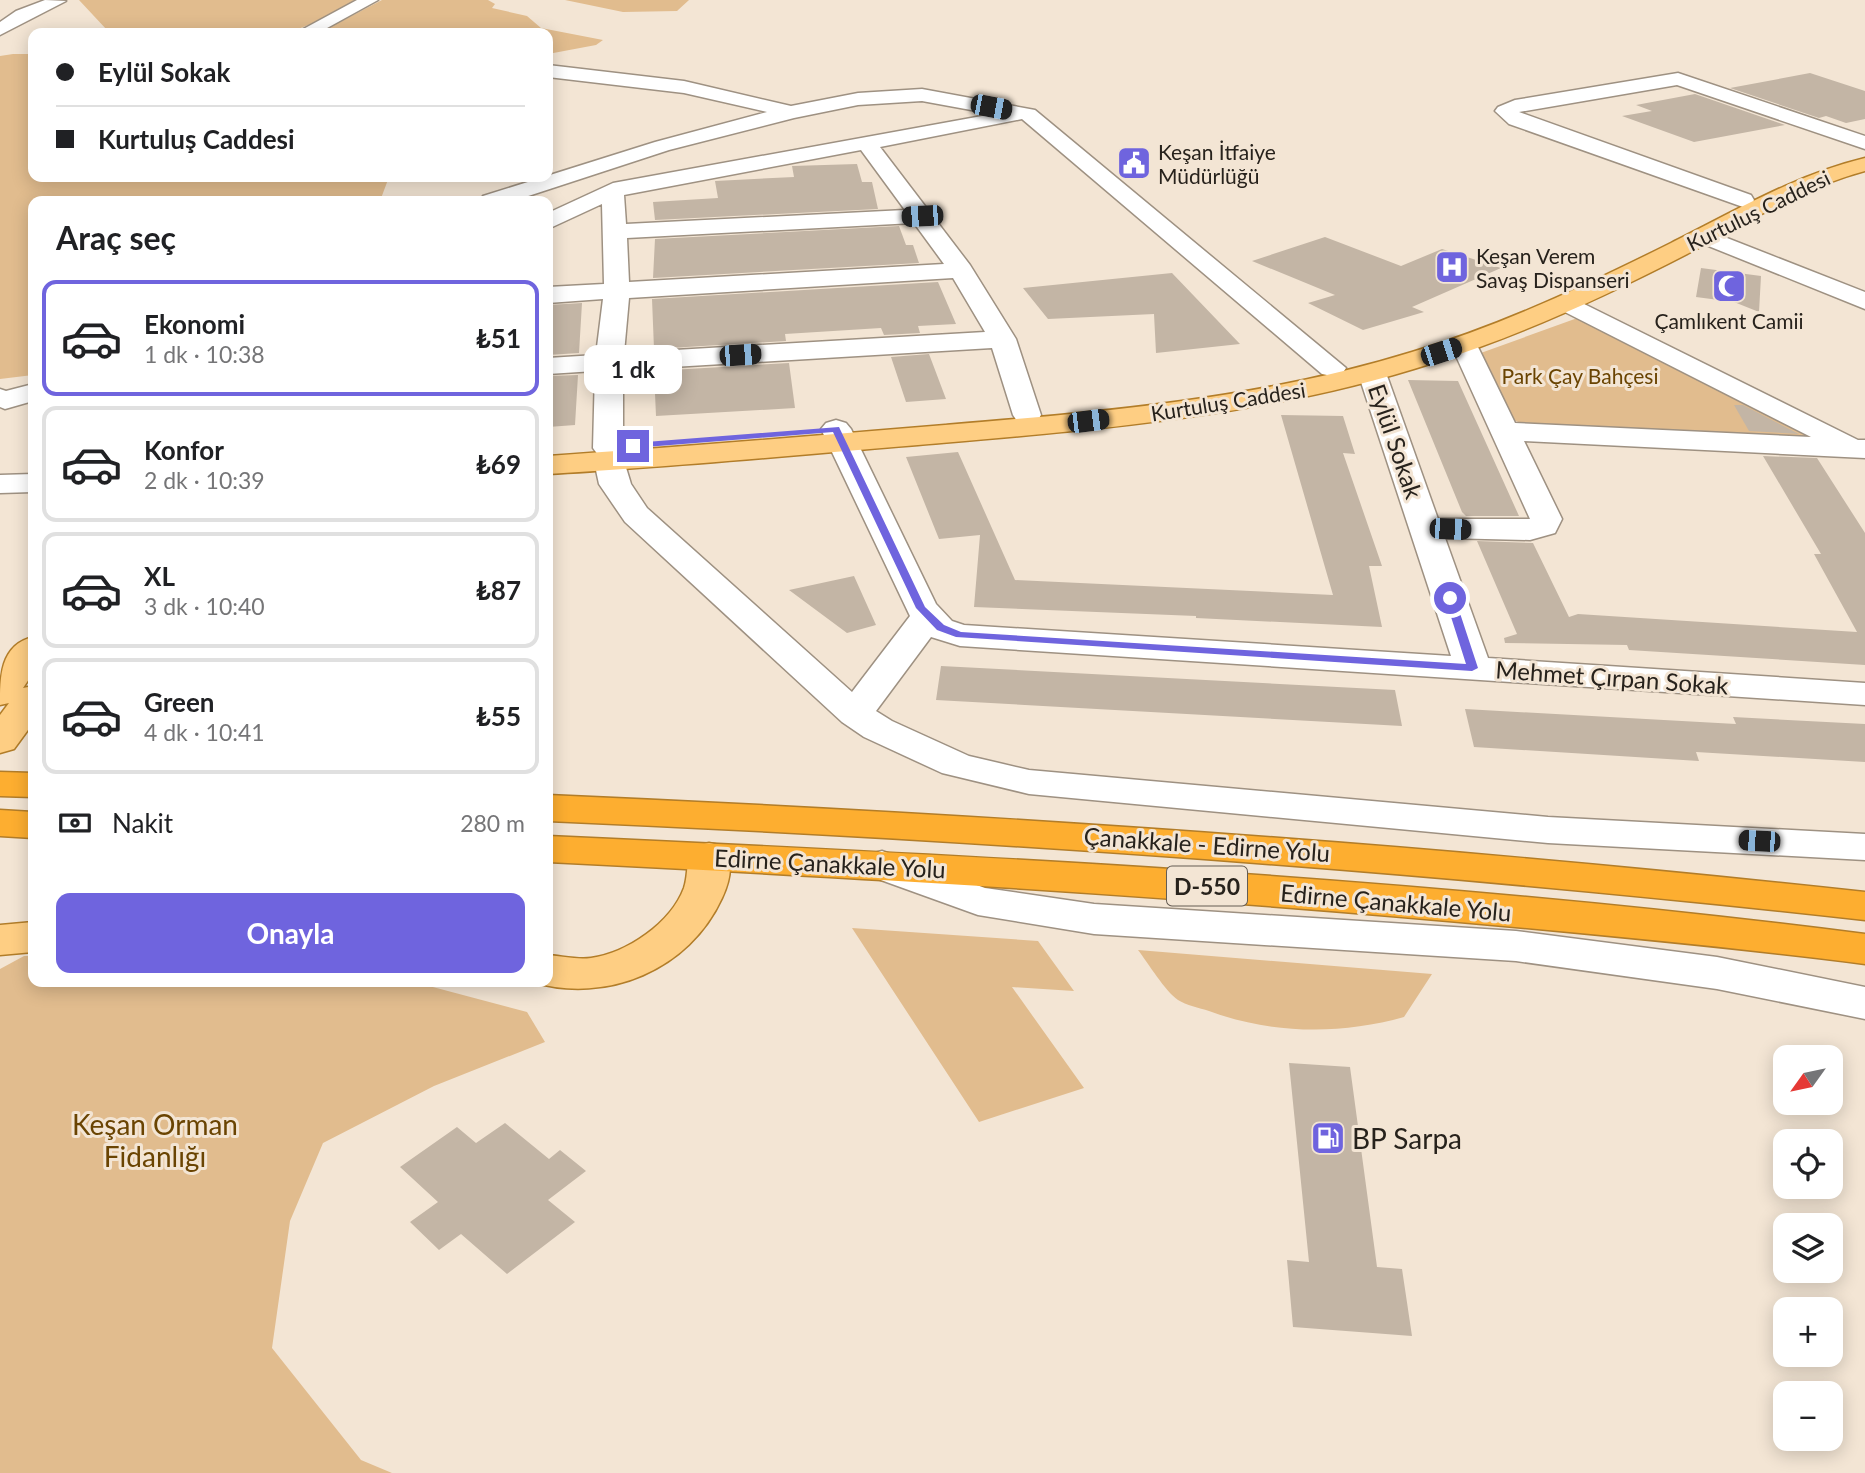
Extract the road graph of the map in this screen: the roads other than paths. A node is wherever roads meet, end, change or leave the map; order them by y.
1 (370, 0) edge
2 (57, 1) edge
3 (64, 21) dead end
4 (315, 28) edge
5 (0, 30) edge
6 (553, 72) edge
7 (792, 112) junction
8 (1028, 114) junction
9 (867, 144) junction
10 (1865, 144) edge
11 (1861, 166) edge
12 (553, 181) edge
13 (550, 182) edge
14 (613, 190) junction
15 (507, 196) edge
16 (1743, 200) junction
17 (922, 216) junction
18 (553, 220) edge
19 (614, 232) junction
20 (1704, 236) junction
21 (961, 270) junction
22 (617, 292) junction
23 (553, 295) edge
24 (1865, 301) edge
25 (1566, 303) junction
26 (1003, 338) junction
27 (1464, 345) junction
28 (609, 363) junction
29 (553, 366) edge
30 (1332, 368) junction
31 (1372, 373) junction
32 (28, 393) edge
33 (0, 398) edge
34 (1027, 415) junction
35 (1505, 430) junction
36 (839, 436) junction
37 (553, 451) edge
38 (1863, 452) edge
39 (609, 454) junction
40 (553, 464) edge
41 (28, 471) edge
42 (0, 472) edge
43 (28, 483) edge
44 (0, 484) edge
45 (1427, 528) junction
46 (928, 617) junction
47 (28, 659) edge
48 (1472, 668) junction
49 (15, 687) edge
50 (1865, 694) edge
51 (855, 714) junction
52 (0, 741) edge
53 (0, 784) edge
54 (28, 785) edge
55 (553, 797) edge
56 (553, 808) edge
57 (616, 810) junction
58 (0, 823) edge
59 (28, 825) edge
60 (1865, 847) edge
61 (553, 849) edge
62 (709, 856) junction
63 (882, 865) joint
64 (1865, 906) edge
65 (1512, 929) junction
66 (28, 937) edge
67 (0, 940) edge
68 (1865, 949) edge
69 (553, 971) edge
70 (1865, 1003) edge

1 - 4 street
2 - 3 street
2 - 5 street
6 - 7 street
7 - 8 street
7 - 12 street
8 - 9 street
8 - 30 street
9 - 14 street
9 - 17 street
10 - 16 street
11 - 16 main road, Kurtuluş Caddesi
11 - 20 main road, Kurtuluş Caddesi
13 - 15 street
14 - 18 street
14 - 19 street
16 - 30 main road, Kurtuluş Caddesi
17 - 19 street
17 - 21 street
19 - 22 street
20 - 24 street
20 - 25 main road, Kurtuluş Caddesi
21 - 22 street
21 - 26 street
22 - 23 street
22 - 28 street
25 - 27 main road, Kurtuluş Caddesi
25 - 38 street
26 - 28 street
26 - 34 street
27 - 31 main road, Kurtuluş Caddesi
27 - 35 street
28 - 29 street
28 - 39 street
30 - 34 main road, Kurtuluş Caddesi
31 - 36 main road, Kurtuluş Caddesi
31 - 45 street, Eylül Sokak
32 - 33 street
34 - 36 main road, Kurtuluş Caddesi
35 - 38 street
35 - 45 street
36 - 39 main road, Kurtuluş Caddesi
36 - 46 street
37 - 39 main road, Kurtuluş Caddesi
39 - 40 main road, Kurtuluş Caddesi
39 - 51 street
41 - 42 street
43 - 44 street
45 - 48 street, Eylül Sokak
46 - 48 street, Mehmet Çırpan Sokak
46 - 51 street
47 - 49 main road
48 - 50 street, Mehmet Çırpan Sokak
49 - 52 main road
51 - 60 street
53 - 54 highway
55 - 57 main road
56 - 57 highway, Çanakkale - Edirne Yolu / D-550
57 - 64 highway, Çanakkale - Edirne Yolu / D-550
58 - 59 highway
61 - 62 highway, Edirne Çanakkale Yolu
62 - 63 highway, Edirne Çanakkale Yolu
62 - 69 main road
63 - 65 street
65 - 68 highway, Edirne Çanakkale Yolu
65 - 70 street
66 - 67 main road

